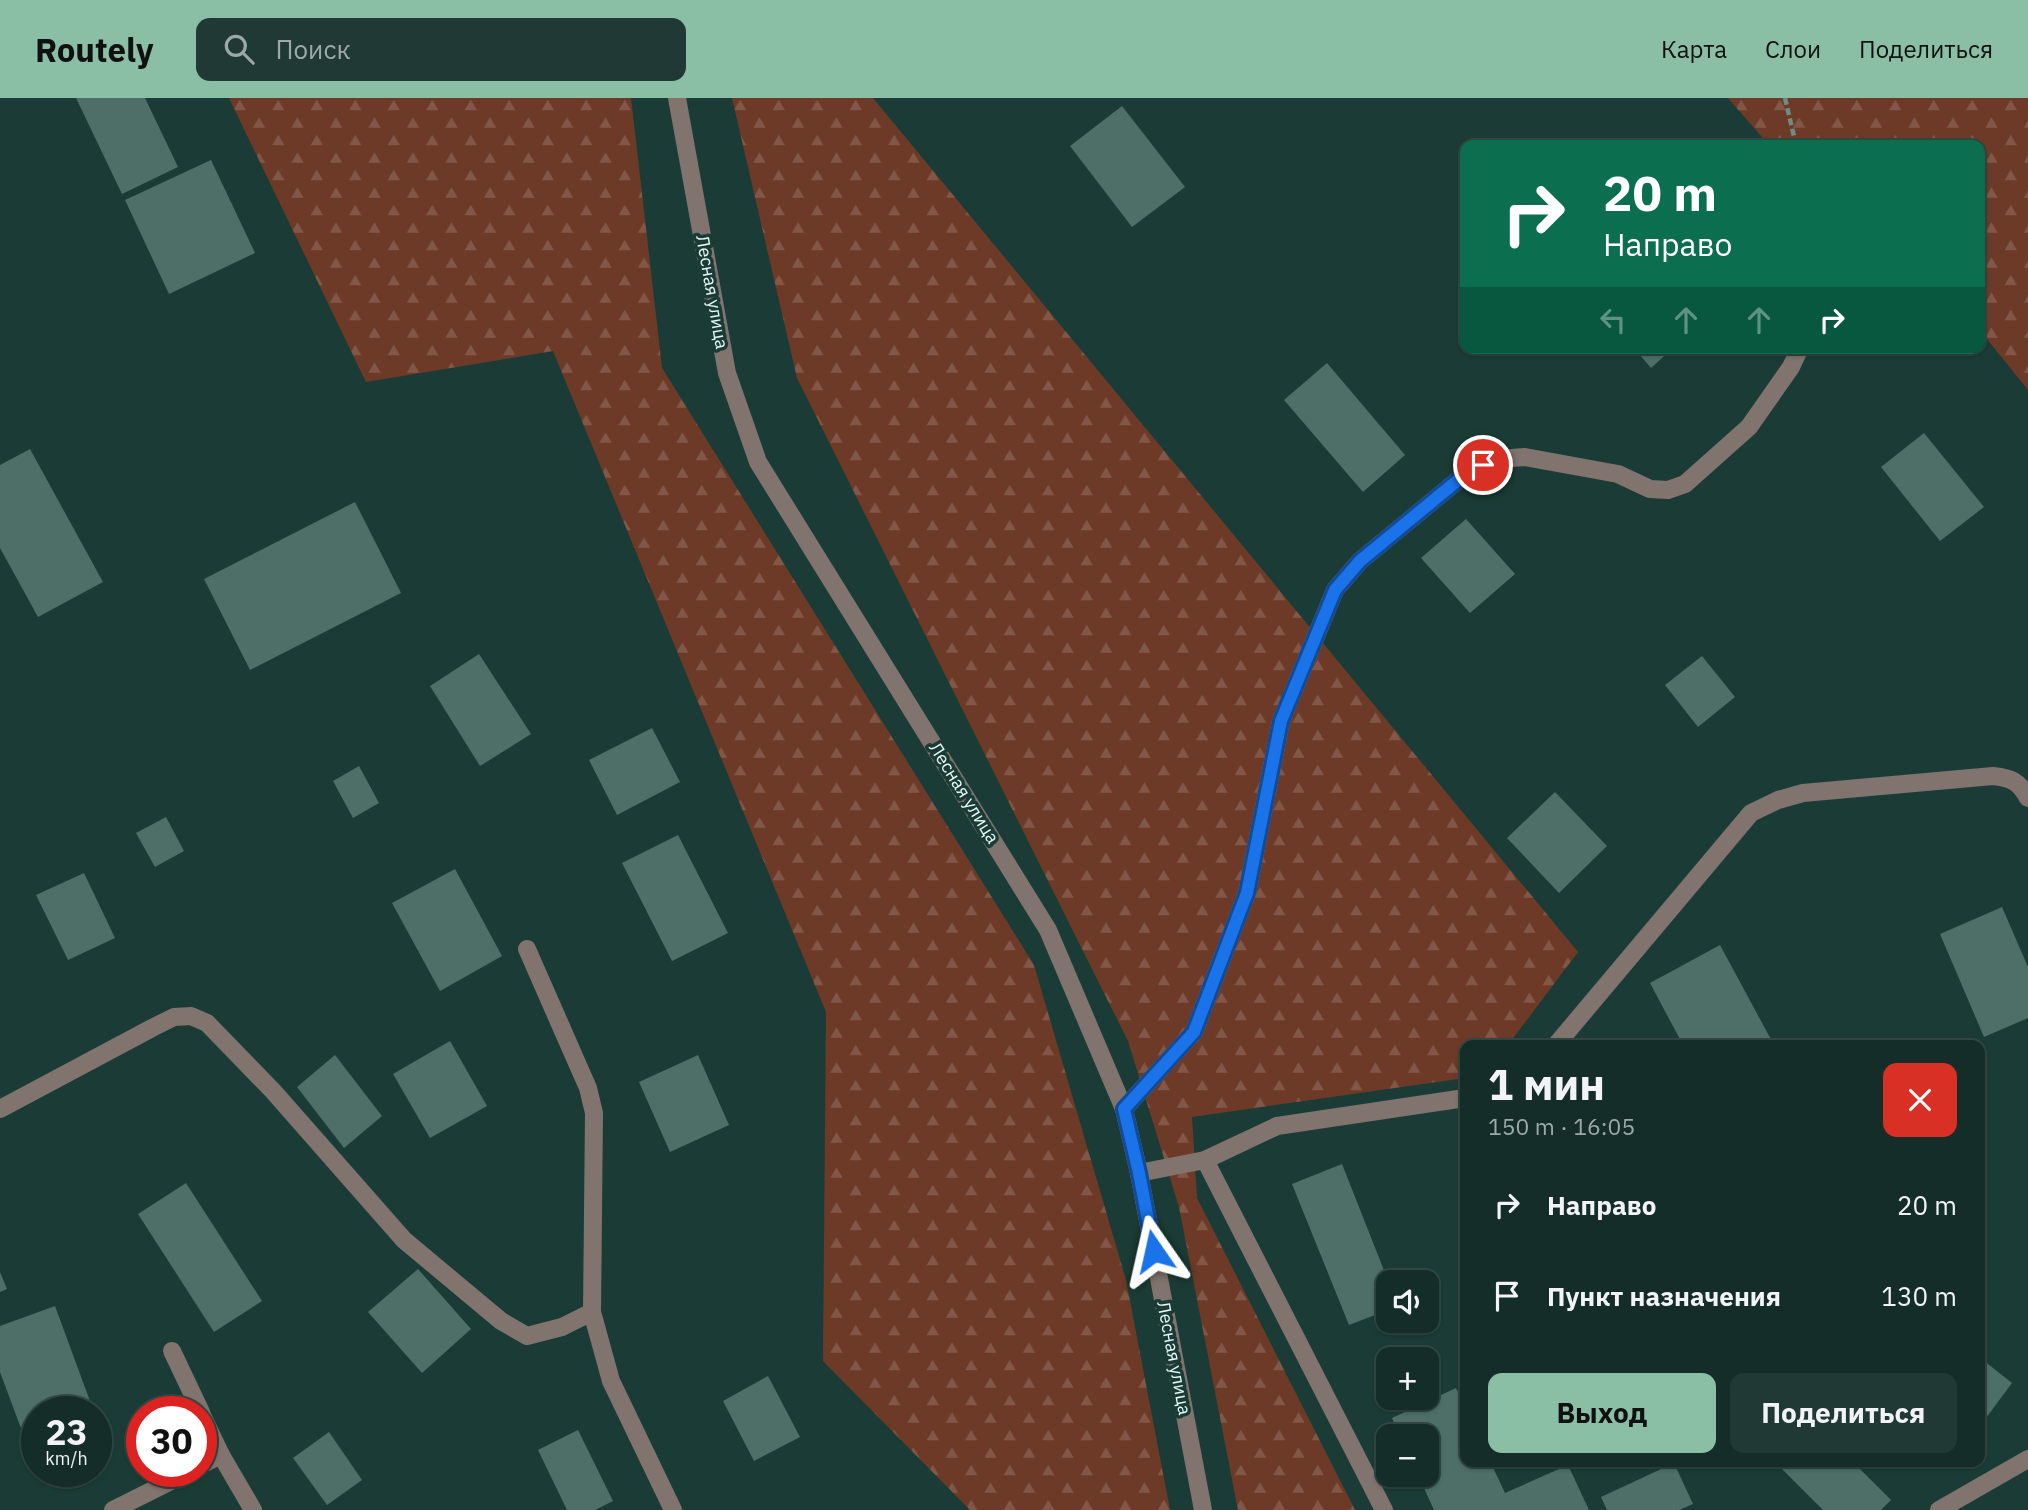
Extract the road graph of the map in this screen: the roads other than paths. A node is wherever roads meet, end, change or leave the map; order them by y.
1 (677, 98) edge
2 (1797, 354) edge
3 (2028, 798) edge
4 (527, 949) dead end
5 (1560, 1040) edge
6 (1460, 1099) edge
7 (0, 1109) edge
8 (1124, 1109) junction
9 (1205, 1160) junction
10 (1139, 1173) junction
11 (592, 1312) junction
12 (172, 1351) dead end
13 (193, 1396) edge
14 (217, 1447) edge
15 (221, 1455) junction
16 (217, 1457) edge
17 (2028, 1459) edge
18 (159, 1487) edge
19 (113, 1510) edge
20 (253, 1510) edge
21 (673, 1510) edge
22 (1203, 1510) edge
23 (1384, 1510) edge
24 (1939, 1510) edge

1 - 8 street, Лесная улица
2 - 8 street
3 - 5 street
4 - 11 street
6 - 9 street
7 - 11 street
8 - 10 street, Лесная улица
9 - 10 street
9 - 23 street
10 - 22 street, Лесная улица
11 - 21 street
12 - 13 street
14 - 15 street
15 - 16 street
15 - 20 street
17 - 24 street
18 - 19 street

